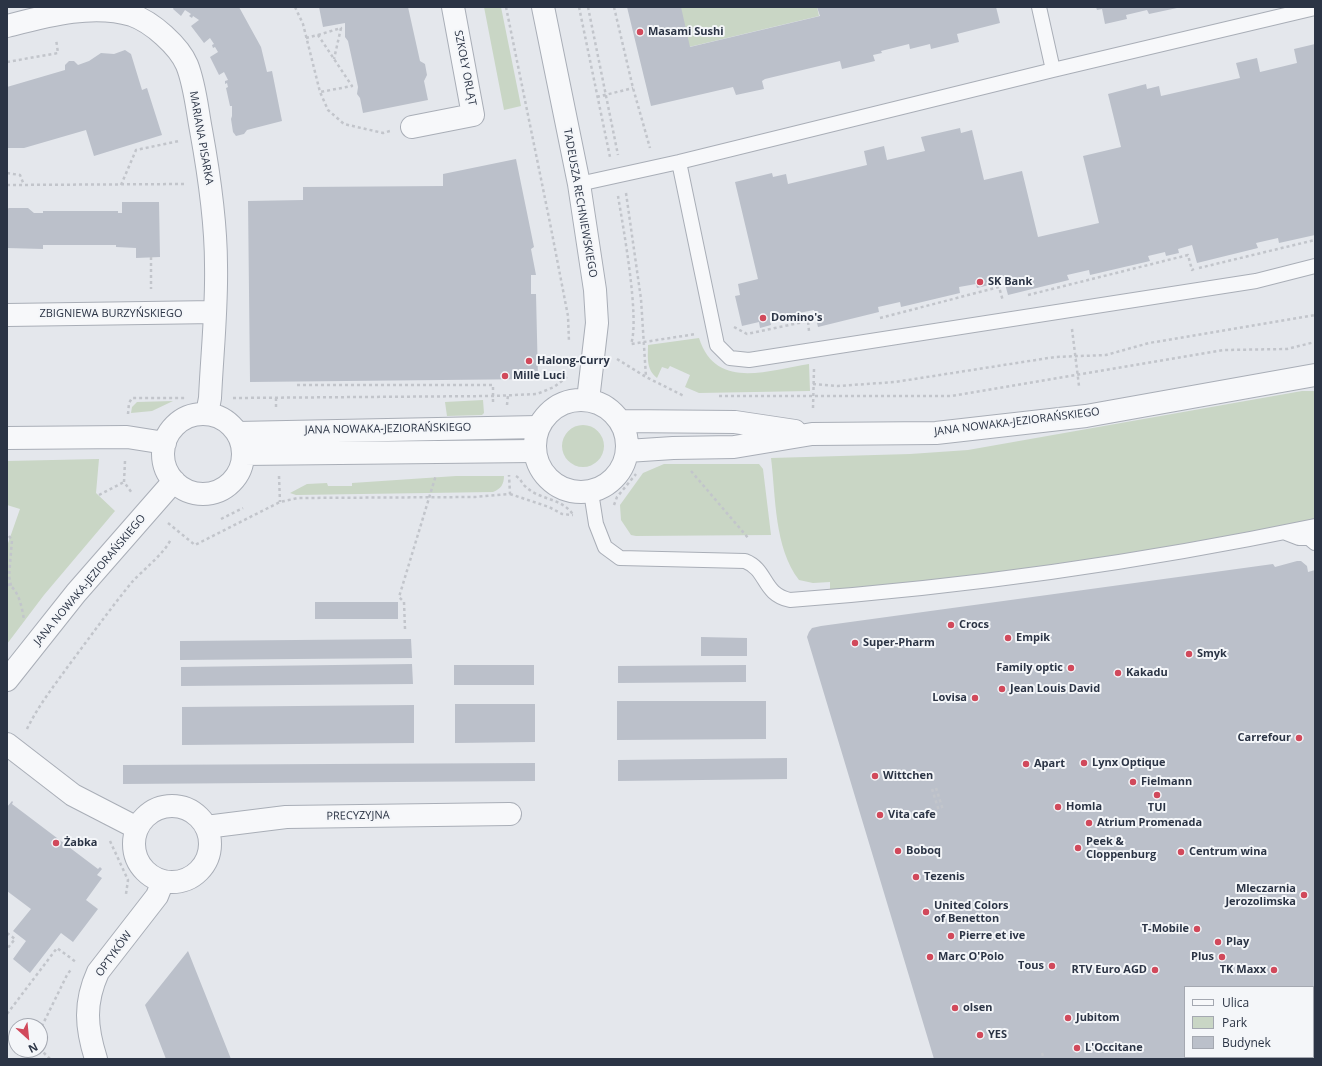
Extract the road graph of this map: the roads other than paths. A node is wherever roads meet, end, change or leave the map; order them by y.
1 (453, 7) edge
2 (543, 7) edge
3 (1039, 7) edge
4 (1315, 8) edge
5 (7, 26) edge
6 (1053, 70) junction
7 (412, 127) road end
8 (679, 162) junction
9 (579, 184) junction
10 (1315, 266) edge
11 (215, 312) junction
12 (7, 314) edge
13 (1315, 375) edge
14 (588, 400) junction
15 (207, 414) junction
16 (620, 421) junction
17 (538, 427) junction
18 (237, 433) junction
19 (812, 434) junction
20 (7, 438) edge
21 (165, 443) junction
22 (534, 451) junction
23 (627, 451) junction
24 (243, 454) junction
25 (174, 481) junction
26 (591, 492) junction
27 (1315, 526) edge
28 (1279, 533) junction
29 (1315, 543) edge
30 (7, 680) edge
31 (7, 744) edge
32 (510, 814) dead end
33 (206, 827) junction
34 (137, 828) junction
35 (163, 881) junction
36 (96, 1059) edge

1 - 7 street, SZKOŁY ORLĄT
2 - 9 street, TADEUSZA RECHNIEWSKIEGO
3 - 6 lane
4 - 6 lane
5 - 11 street, MARIANA PISARKA
6 - 8 lane
8 - 9 lane
8 - 10 lane
9 - 14 street, TADEUSZA RECHNIEWSKIEGO
11 - 12 street, ZBIGNIEWA BURZYŃSKIEGO
11 - 15 street, MARIANA PISARKA
13 - 19 street, JANA NOWAKA-JEZIORAŃSKIEGO
14 - 16 street
14 - 17 street
15 - 18 street
15 - 21 street
16 - 19 street, JANA NOWAKA-JEZIORAŃSKIEGO
16 - 23 street
17 - 18 street, JANA NOWAKA-JEZIORAŃSKIEGO
17 - 22 street
18 - 24 street
19 - 23 street, JANA NOWAKA-JEZIORAŃSKIEGO
20 - 21 street
21 - 25 street
22 - 24 street, JANA NOWAKA-JEZIORAŃSKIEGO
22 - 26 street
23 - 26 street
24 - 25 street
25 - 30 street, JANA NOWAKA-JEZIORAŃSKIEGO
26 - 28 lane
27 - 28 lane
28 - 29 lane
31 - 34 street
32 - 33 street, PRECYZYJNA
33 - 34 street
33 - 35 street
34 - 35 street
35 - 36 street, OPTYKÓW

